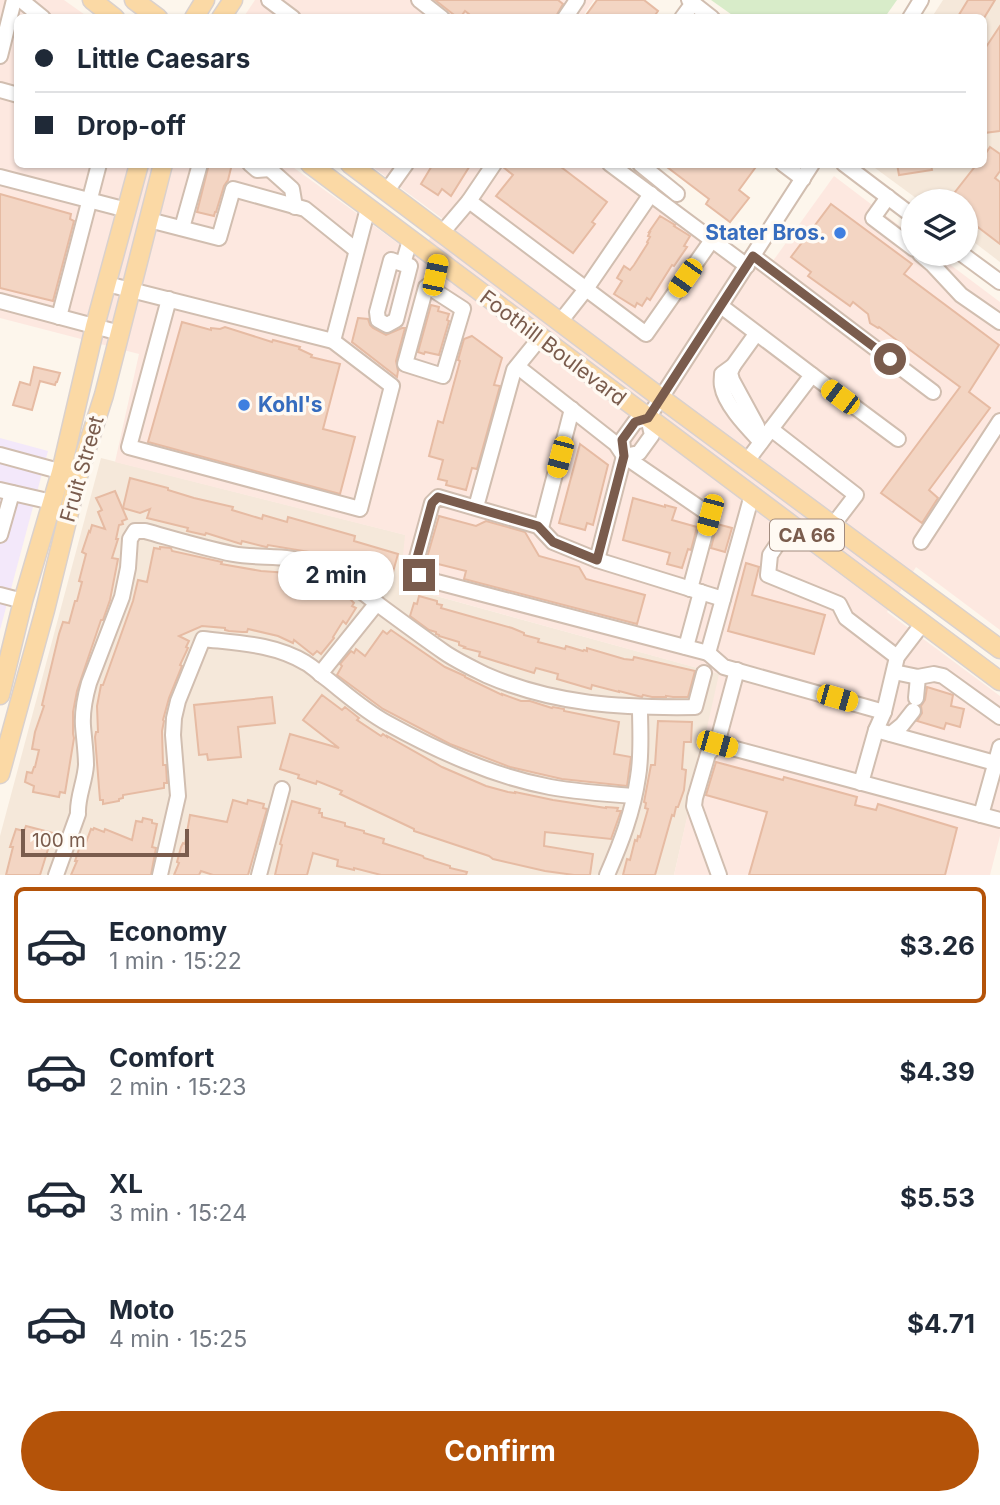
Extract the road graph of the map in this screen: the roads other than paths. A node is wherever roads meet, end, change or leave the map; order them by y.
1 (14, 0) edge
2 (21, 0) edge
3 (92, 0) edge
4 (134, 0) edge
5 (269, 0) edge
6 (419, 0) edge
7 (691, 2) edge
8 (38, 14) edge
9 (109, 14) edge
10 (153, 14) edge
11 (288, 14) edge
12 (437, 14) edge
13 (707, 14) edge
14 (0, 56) edge
15 (98, 168) edge
16 (138, 168) edge
17 (162, 168) edge
18 (199, 168) edge
19 (268, 168) edge
20 (315, 168) edge
21 (355, 168) edge
22 (403, 168) edge
23 (491, 168) edge
24 (615, 168) edge
25 (644, 168) edge
26 (788, 168) edge
27 (810, 168) edge
28 (850, 168) edge
29 (0, 177) edge
30 (803, 179) junction
31 (386, 192) junction
32 (650, 194) junction
33 (677, 194) dead end
34 (888, 197) junction
35 (90, 200) junction
36 (468, 201) junction
37 (295, 207) junction
38 (901, 207) edge
39 (368, 208) junction
40 (127, 210) junction
41 (149, 220) junction
42 (182, 228) junction
43 (442, 234) junction
44 (901, 239) edge
45 (410, 240) junction
46 (712, 240) junction
47 (356, 250) junction
48 (438, 261) junction
49 (750, 261) junction
50 (403, 264) dead end
51 (934, 266) edge
52 (978, 266) edge
53 (1000, 282) edge
54 (107, 284) junction
55 (131, 289) junction
56 (432, 289) junction
57 (586, 289) junction
58 (169, 299) junction
59 (0, 301) edge
60 (721, 306) junction
61 (59, 317) junction
62 (559, 322) junction
63 (1000, 322) edge
64 (95, 326) junction
65 (120, 333) junction
66 (756, 334) junction
67 (540, 338) junction
68 (333, 341) junction
69 (518, 367) junction
70 (812, 375) junction
71 (933, 392) dead end
72 (662, 398) junction
73 (572, 409) junction
74 (648, 418) junction
75 (1000, 421) edge
76 (771, 429) junction
77 (898, 439) dead end
78 (760, 441) junction
79 (0, 455) edge
80 (624, 456) junction
81 (747, 461) junction
82 (61, 472) junction
83 (78, 476) junction
84 (6, 491) edge
85 (752, 495) junction
86 (52, 502) junction
87 (476, 507) junction
88 (791, 524) junction
89 (833, 525) junction
90 (541, 528) junction
91 (0, 535) edge
92 (921, 542) dead end
93 (597, 560) junction
94 (696, 591) junction
95 (0, 595) edge
96 (723, 599) junction
97 (23, 601) junction
98 (377, 603) junction
99 (923, 623) junction
100 (685, 647) junction
101 (1000, 649) edge
102 (708, 653) junction
103 (897, 657) junction
104 (737, 670) junction
105 (704, 673) dead end
106 (894, 673) junction
107 (320, 674) junction
108 (918, 677) junction
109 (1000, 681) edge
110 (0, 695) edge
111 (640, 707) junction
112 (884, 712) junction
113 (1000, 717) edge
114 (876, 730) junction
115 (891, 734) junction
116 (717, 744) junction
117 (1000, 747) edge
118 (995, 763) junction
119 (0, 774) edge
120 (861, 783) junction
121 (282, 789) dead end
122 (634, 796) junction
123 (981, 815) junction
124 (1000, 820) edge
125 (56, 875) edge
126 (160, 875) edge
127 (259, 875) edge
128 (607, 875) edge
129 (719, 875) edge

1 - 14 street
2 - 8 street
3 - 9 main road
4 - 10 main road
5 - 11 street
6 - 12 street
7 - 13 street
15 - 35 street
16 - 40 main road, Fruit Street
17 - 41 main road, Fruit Street
18 - 42 street
19 - 37 street
20 - 39 main road, Foothill Boulevard / CA 66
21 - 31 main road, Foothill Boulevard / CA 66
22 - 31 street
23 - 36 street
24 - 32 street
25 - 33 street
26 - 30 street
27 - 30 street
28 - 34 street
29 - 35 street
30 - 49 street
31 - 43 main road, Foothill Boulevard / CA 66
32 - 46 street
32 - 57 street
34 - 38 street
34 - 44 street
35 - 40 street
35 - 61 street
36 - 43 street
36 - 57 street
37 - 42 street
37 - 47 street
39 - 45 main road, Foothill Boulevard / CA 66
39 - 47 street
40 - 54 main road, Fruit Street
41 - 42 street
41 - 55 main road, Fruit Street
43 - 62 main road, Foothill Boulevard / CA 66
45 - 48 main road, Foothill Boulevard / CA 66
45 - 50 street
46 - 49 street
46 - 57 street
47 - 68 street
48 - 56 street
48 - 67 main road, Foothill Boulevard / CA 66
49 - 60 street
49 - 71 street
51 - 63 street
52 - 53 street
54 - 55 street
54 - 64 main road, Fruit Street
55 - 58 street
55 - 65 main road, Fruit Street
56 - 56 street
57 - 62 street
58 - 68 street
58 - 68 street
59 - 61 street
60 - 66 street
60 - 72 street
61 - 64 street
62 - 72 main road, Foothill Boulevard / CA 66
64 - 65 street
64 - 82 main road, Fruit Street
65 - 83 main road, Fruit Street
66 - 70 street
66 - 78 street
67 - 69 street
67 - 74 main road, Foothill Boulevard / CA 66
69 - 73 street
69 - 87 street
70 - 76 street
70 - 77 street
72 - 74 street
72 - 81 main road, Foothill Boulevard / CA 66
73 - 80 street
73 - 90 street
74 - 80 street
74 - 80 street
74 - 85 main road, Foothill Boulevard / CA 66
75 - 92 street
76 - 78 street
76 - 89 street
78 - 81 street
79 - 82 street
80 - 93 street
80 - 94 street
81 - 89 main road, Foothill Boulevard / CA 66
82 - 83 street
82 - 86 main road, Fruit Street
83 - 119 main road, Fruit Street
84 - 86 street
84 - 91 street
85 - 88 main road, Foothill Boulevard / CA 66
85 - 96 street
86 - 97 main road, Fruit Street
87 - 90 street
87 - 100 street
88 - 99 main road, Foothill Boulevard / CA 66
88 - 103 street
89 - 101 main road, Foothill Boulevard / CA 66
90 - 93 street
93 - 94 street
94 - 96 street
94 - 100 street
95 - 97 street
96 - 102 street
97 - 110 main road, Fruit Street
98 - 107 street
98 - 111 street
98 - 125 street
99 - 103 street
99 - 109 main road, Foothill Boulevard / CA 66
100 - 102 street
102 - 104 street
103 - 106 street
104 - 112 street
104 - 116 street
105 - 111 street
106 - 108 street
106 - 112 street
107 - 122 street
107 - 126 street
108 - 113 street
108 - 115 street
111 - 122 street
112 - 114 street
114 - 115 street
114 - 120 street
115 - 118 street
116 - 120 street
116 - 129 street
117 - 118 street
118 - 123 street
120 - 123 street
121 - 127 street
122 - 128 street
123 - 124 street

